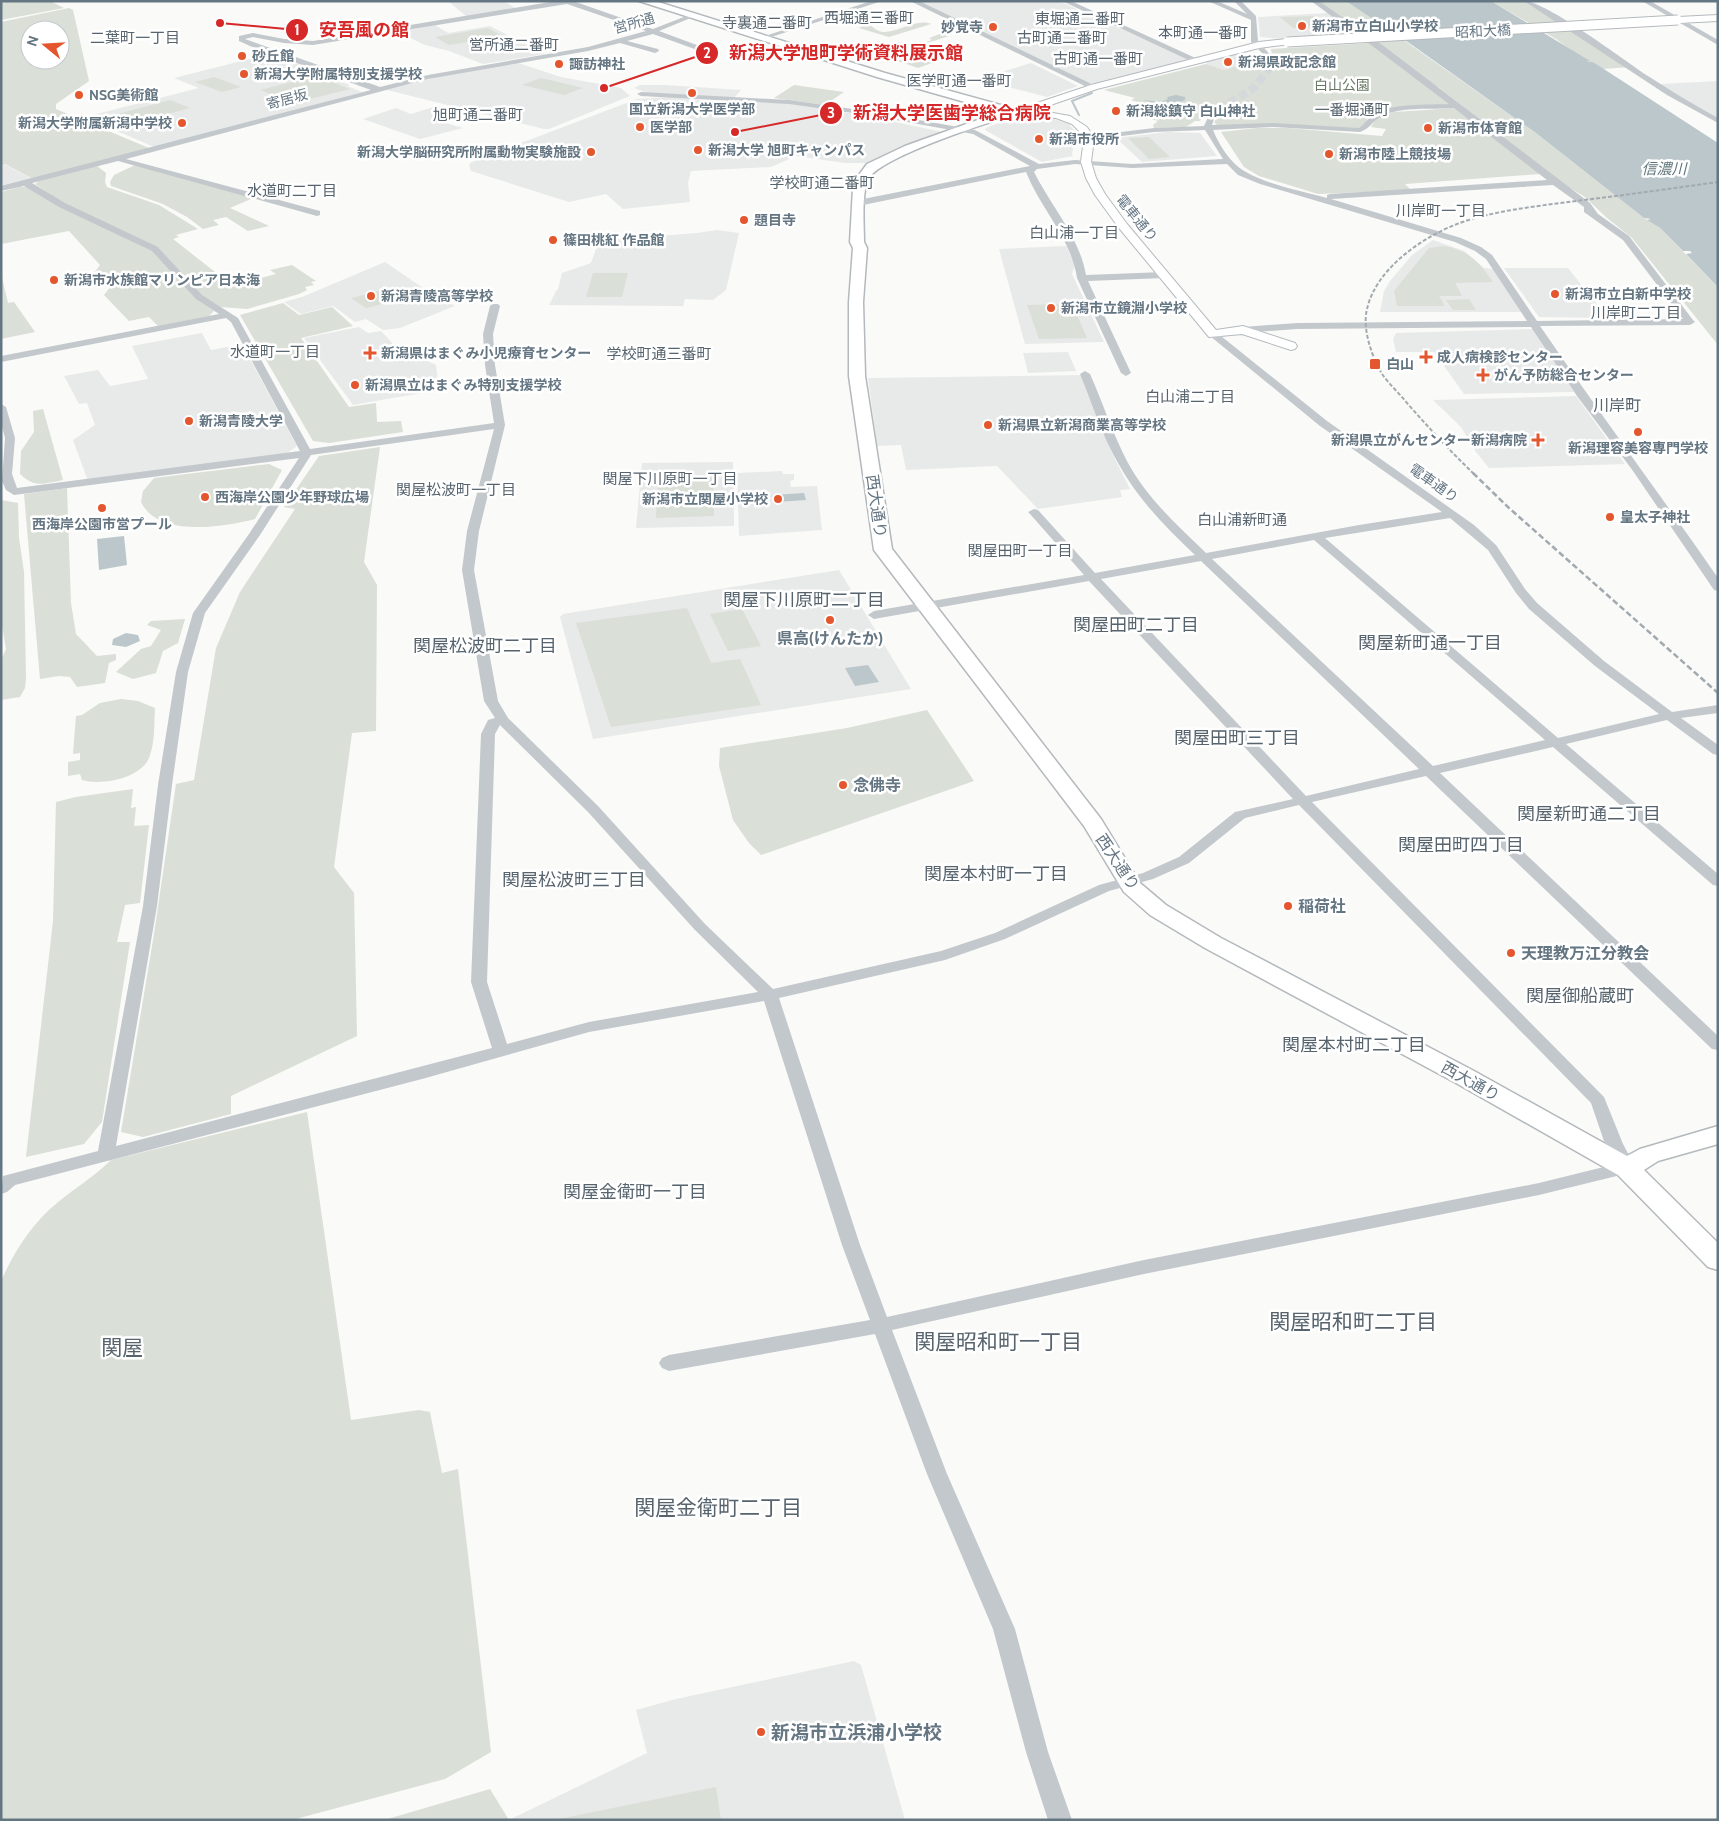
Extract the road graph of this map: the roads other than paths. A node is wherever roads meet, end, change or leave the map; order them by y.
1 (510, 1) edge
2 (569, 1) edge
3 (644, 1) edge
4 (879, 1) edge
5 (913, 1) edge
6 (1065, 1) edge
7 (1211, 1) edge
8 (1237, 1) edge
9 (1314, 1) edge
10 (1527, 1) edge
11 (1645, 1) edge
12 (521, 8) junction
13 (691, 16) junction
14 (1718, 18) edge
15 (1254, 20) junction
16 (1678, 20) junction
17 (652, 32) junction
18 (763, 38) junction
19 (620, 40) junction
20 (1718, 43) edge
21 (1260, 45) junction
22 (583, 49) joint
23 (655, 51) dead end
24 (717, 54) dead end
25 (1198, 61) junction
26 (1268, 69) dead end
27 (1094, 87) junction
28 (377, 89) junction
29 (640, 94) dead end
30 (1049, 102) junction
31 (1458, 106) junction
32 (1219, 110) tunnel mouth
33 (1015, 112) junction
34 (1057, 115) junction
35 (1718, 121) edge
36 (1209, 129) junction
37 (962, 130) junction
38 (1089, 138) junction
39 (909, 149) junction
40 (118, 159) junction
41 (1229, 161) junction
42 (1086, 162) junction
43 (1036, 166) junction
44 (1555, 182) junction
45 (25, 183) junction
46 (1, 189) edge
47 (1319, 198) junction
48 (861, 207) junction
49 (317, 213) dead end
50 (1164, 275) junction
51 (1082, 278) junction
52 (495, 306) dead end
53 (228, 316) junction
54 (1535, 324) junction
55 (1243, 330) junction
56 (1213, 334) junction
57 (1290, 346) dead end
58 (1, 359) edge
59 (1126, 373) dead end
60 (1085, 374) dead end
61 (1, 407) edge
62 (500, 426) junction
63 (307, 453) junction
64 (1034, 512) dead end
65 (1451, 514) junction
66 (1316, 536) junction
67 (1204, 558) junction
68 (1093, 577) junction
69 (1718, 587) edge
70 (926, 605) junction
71 (874, 615) dead end
72 (1718, 709) edge
73 (1669, 716) junction
74 (503, 720) junction
75 (1556, 742) junction
76 (1718, 751) edge
77 (1429, 771) junction
78 (1302, 800) junction
79 (1130, 882) junction
80 (1718, 882) edge
81 (770, 995) junction
82 (1718, 1045) edge
83 (501, 1052) junction
84 (1718, 1135) edge
85 (1718, 1150) edge
86 (106, 1154) junction
87 (1627, 1168) junction
88 (1, 1188) edge
89 (1718, 1260) edge
90 (882, 1325) junction
91 (669, 1363) dead end
92 (1060, 1820) edge

1 - 12 street
2 - 12 street
2 - 17 street
3 - 13 highway
4 - 18 street
5 - 27 street
6 - 25 street
7 - 15 street
8 - 15 street
9 - 31 street
10 - 35 street
11 - 16 street
12 - 28 street
13 - 17 street, 営所通
13 - 18 highway
14 - 16 main road, 昭和大橋
15 - 21 street
16 - 20 street
16 - 21 main road, 昭和大橋, bridge
17 - 19 street, 営所通
17 - 24 street
18 - 33 highway
19 - 22 street, 営所通
19 - 23 street
21 - 25 main road, 昭和大橋
21 - 26 street
22 - 28 street, 寄居坂
25 - 27 main road, 昭和大橋
27 - 30 main road, 昭和大橋
28 - 40 street, 寄居坂
29 - 37 street
30 - 33 main road, 昭和大橋
30 - 34 main road
31 - 36 street
31 - 44 street
32 - 36 street
33 - 34 main road
33 - 37 highway, 西大通り
34 - 38 main road
36 - 38 street
36 - 41 street
37 - 39 highway, 西大通り
37 - 43 street
38 - 42 main road
39 - 48 highway, 西大通り
39 - 48 highway, 西大通り
40 - 45 street, 寄居坂
40 - 49 street
41 - 42 street
41 - 47 street
42 - 43 street
42 - 50 main road, 電車通り
43 - 48 street
43 - 51 street
44 - 47 street
44 - 54 street
45 - 46 street, 寄居坂
45 - 53 street
47 - 54 street
48 - 70 highway, 西大通り
50 - 51 street
50 - 56 main road, 電車通り
51 - 59 street
52 - 62 street
53 - 58 street
53 - 63 street
54 - 55 street
54 - 69 street
55 - 56 main road
55 - 57 main road
56 - 65 street, 電車通り
60 - 67 street
61 - 63 street
62 - 63 street
62 - 74 street
63 - 86 street
64 - 68 street
65 - 66 street
65 - 73 street, 電車通り
66 - 67 street
66 - 75 street
67 - 68 street
67 - 77 street
68 - 70 street
68 - 78 street
70 - 71 street
70 - 79 highway, 西大通り
72 - 73 street
73 - 75 street
73 - 76 street, 電車通り
74 - 81 street
74 - 83 street
75 - 77 street
75 - 80 street
77 - 78 street
77 - 82 street
78 - 79 street
78 - 87 street
79 - 81 street
79 - 87 highway, 西大通り
81 - 83 street
81 - 90 street
83 - 86 street
84 - 87 highway
85 - 87 highway
86 - 88 street
87 - 89 highway, 西大通り
87 - 90 street
90 - 91 street
90 - 92 street

